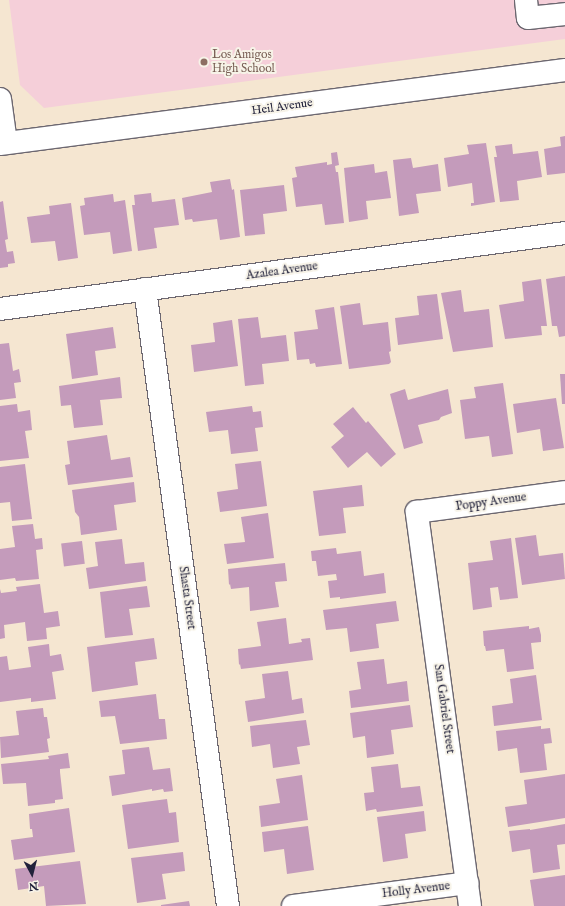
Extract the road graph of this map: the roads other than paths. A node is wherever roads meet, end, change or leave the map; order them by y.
1 (526, 0) edge
2 (565, 14) edge
3 (565, 70) edge
4 (0, 100) edge
5 (3, 144) edge
6 (565, 233) edge
7 (145, 289) junction
8 (0, 309) edge
9 (565, 492) edge
10 (417, 512) joint
11 (467, 883) junction
12 (228, 906) edge
13 (293, 906) edge
14 (470, 906) edge

1 - 2 street
3 - 5 street, Heil Avenue
4 - 5 street
6 - 7 street, Azalea Avenue
7 - 8 street, Azalea Avenue
7 - 12 street, Shasta Street
9 - 10 street, Poppy Avenue
10 - 11 street, San Gabriel Street
11 - 13 street, Holly Avenue
11 - 14 street, San Gabriel Street

